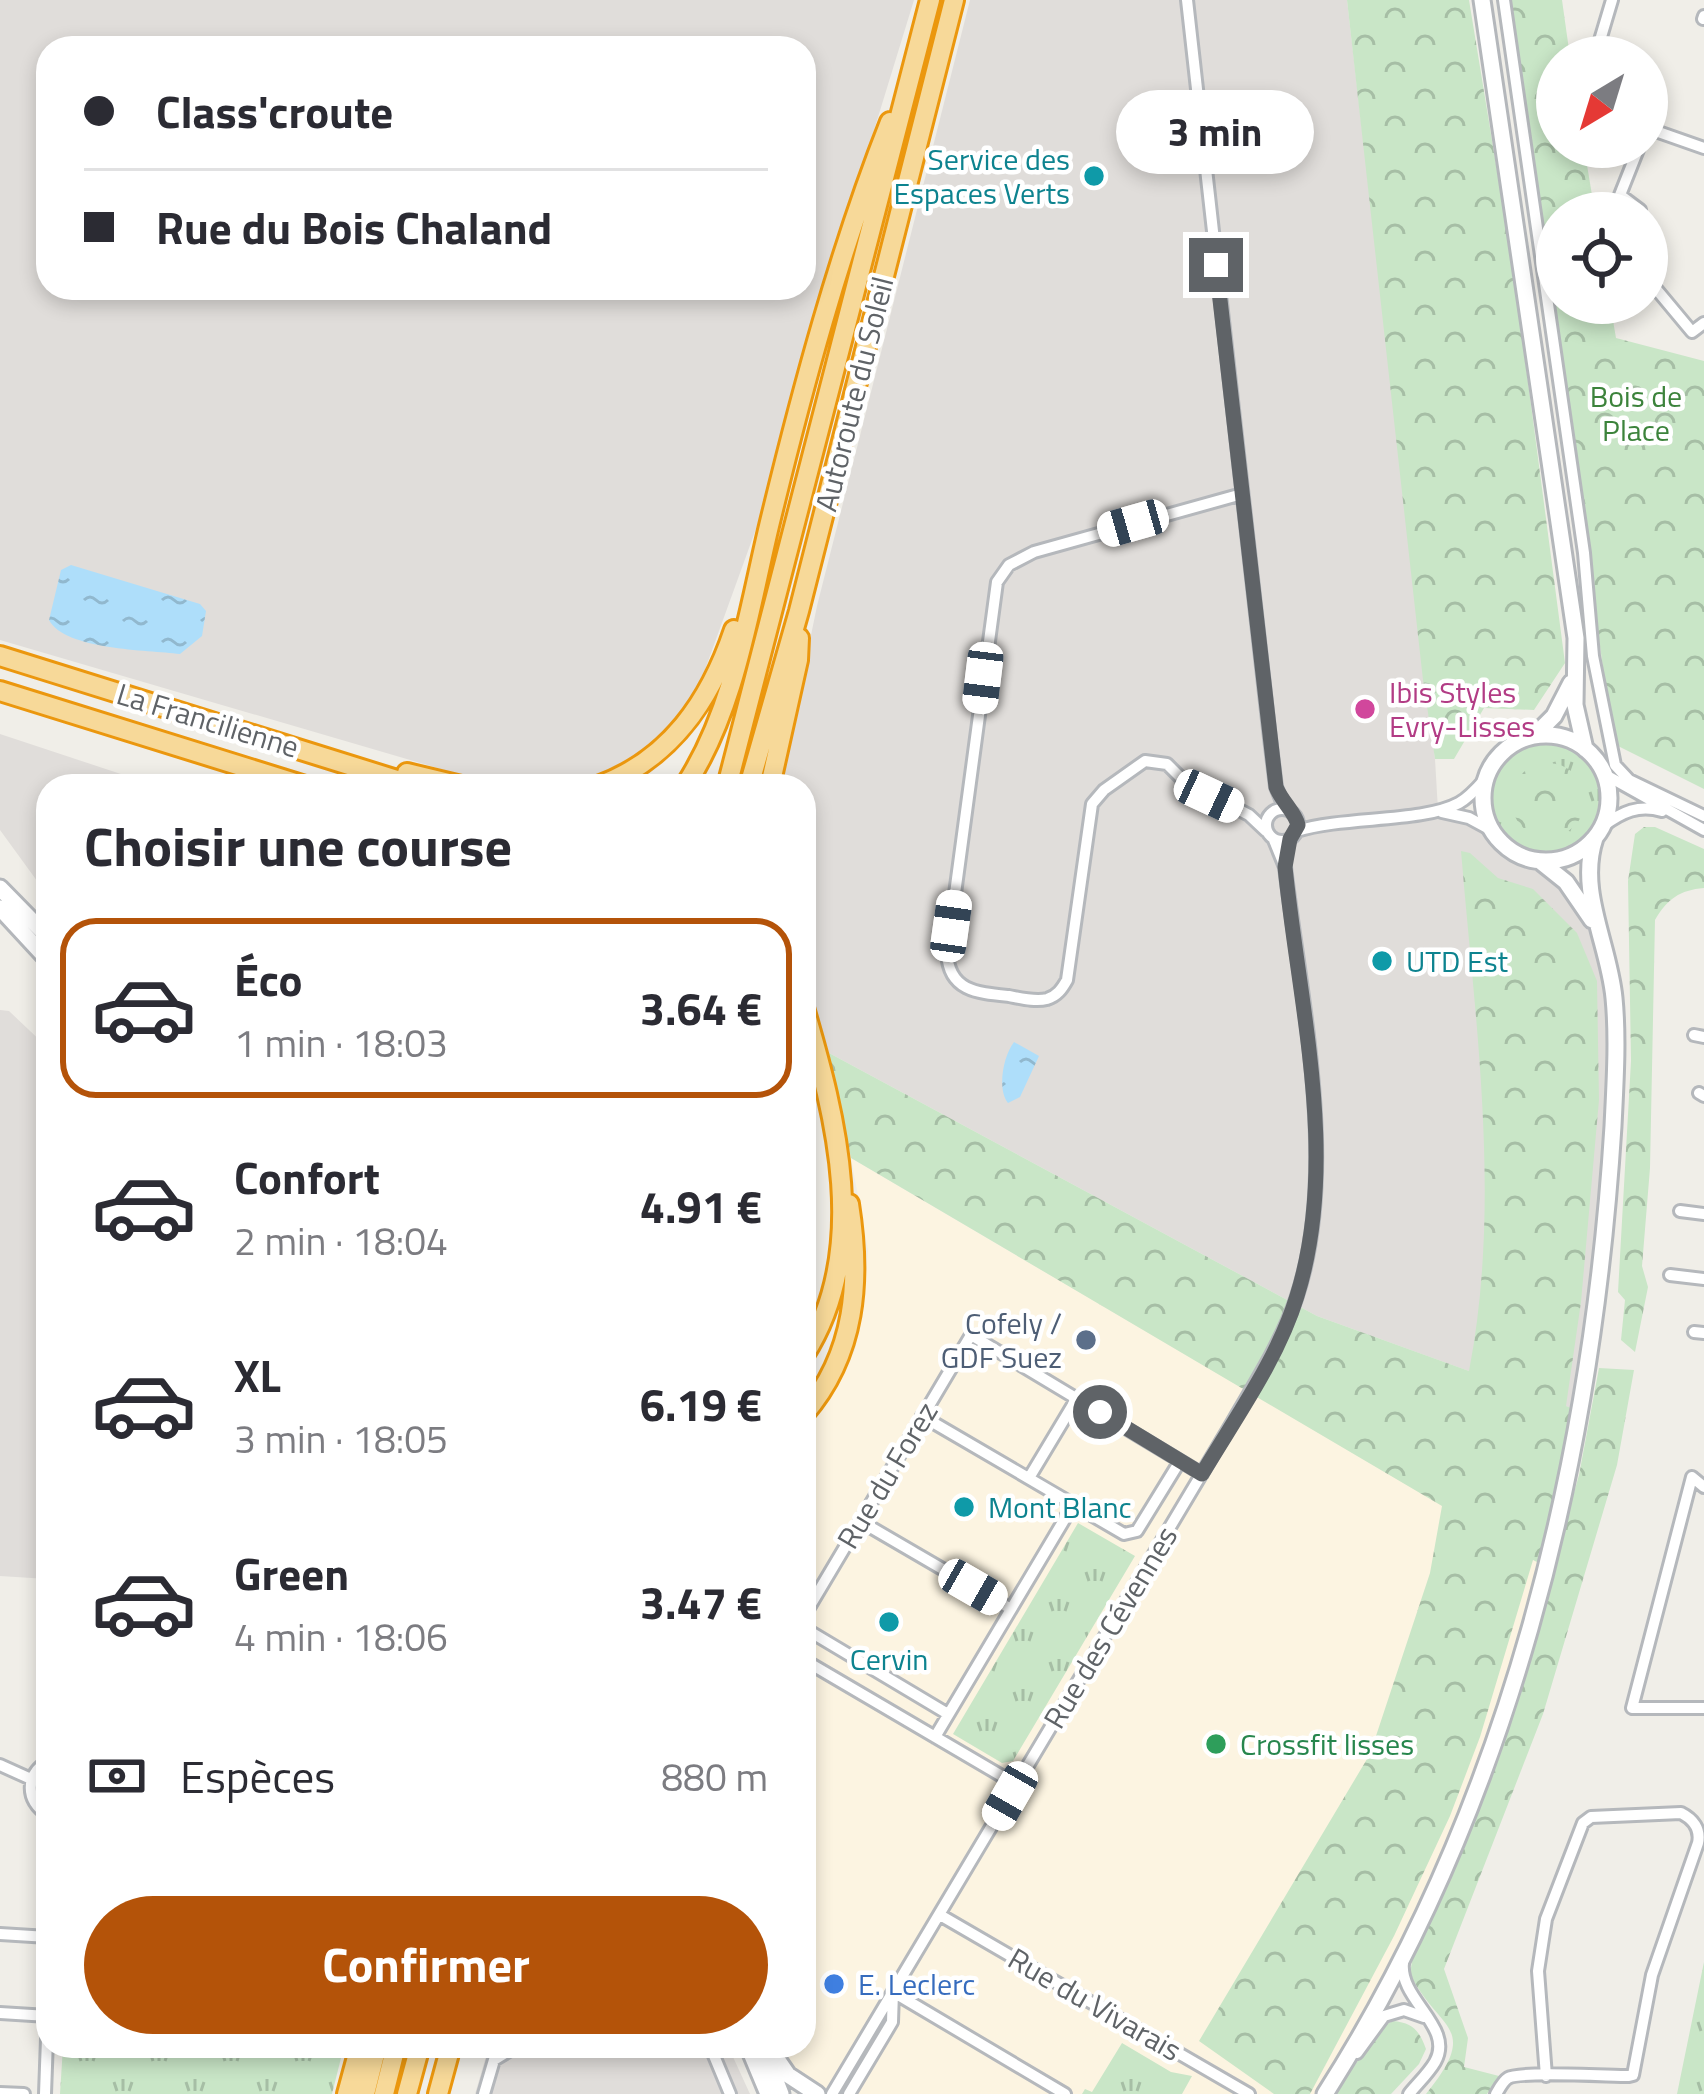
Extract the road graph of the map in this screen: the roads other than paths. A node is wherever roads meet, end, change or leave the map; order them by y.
1 (930, 0) edge
2 (955, 0) edge
3 (1187, 0) edge
4 (1482, 0) edge
5 (1504, 0) edge
6 (1612, 0) edge
7 (1601, 36) edge
8 (913, 64) junction
9 (1668, 135) edge
10 (1704, 148) edge
11 (1668, 303) edge
12 (1704, 323) edge
13 (1242, 494) junction
14 (770, 523) junction
15 (799, 611) junction
16 (0, 656) edge
17 (1577, 669) junction
18 (0, 691) edge
19 (1532, 737) junction
20 (1585, 749) junction
21 (346, 763) junction
22 (266, 774) edge
23 (379, 774) edge
24 (415, 774) edge
25 (622, 774) edge
26 (692, 774) edge
27 (730, 774) edge
28 (752, 774) edge
29 (773, 774) edge
30 (1604, 774) junction
31 (1487, 776) junction
32 (1439, 811) junction
33 (1280, 812) junction
34 (1250, 815) junction
35 (1704, 816) edge
36 (1682, 818) junction
37 (1321, 824) junction
38 (1704, 830) edge
39 (1492, 831) junction
40 (1599, 832) junction
41 (1270, 835) junction
42 (1293, 835) junction
43 (1538, 861) junction
44 (1285, 867) junction
45 (0, 888) edge
46 (0, 908) edge
47 (36, 925) edge
48 (1605, 946) junction
49 (36, 947) edge
50 (816, 1048) edge
51 (841, 1154) junction
52 (1680, 1211) dead end
53 (1704, 1214) edge
54 (1670, 1275) dead end
55 (1704, 1280) edge
56 (816, 1334) edge
57 (816, 1397) edge
58 (1077, 1398) junction
59 (922, 1416) junction
60 (1180, 1461) junction
61 (1202, 1474) junction
62 (1029, 1478) junction
63 (1704, 1487) edge
64 (1073, 1505) junction
65 (860, 1521) junction
66 (816, 1596) edge
67 (1011, 1609) junction
68 (816, 1635) edge
69 (816, 1667) edge
70 (1704, 1708) edge
71 (948, 1714) junction
72 (934, 1737) junction
73 (0, 1765) edge
74 (36, 1774) edge
75 (31, 1779) junction
76 (1017, 1785) junction
77 (36, 1802) edge
78 (940, 1915) junction
79 (1412, 1933) junction
80 (0, 1934) edge
81 (36, 1936) edge
82 (893, 1992) junction
83 (0, 2013) edge
84 (36, 2013) edge
85 (1426, 2018) junction
86 (46, 2058) edge
87 (357, 2058) edge
88 (374, 2058) edge
89 (394, 2058) edge
90 (417, 2058) edge
91 (448, 2058) edge
92 (497, 2058) edge
93 (715, 2058) edge
94 (753, 2058) edge
95 (769, 2058) edge
96 (775, 2058) edge
97 (1546, 2076) junction
98 (1329, 2088) edge
99 (1237, 2090) edge
100 (0, 2093) edge
101 (24, 2094) edge
102 (45, 2094) edge
103 (347, 2094) edge
104 (365, 2094) edge
105 (384, 2094) edge
106 (407, 2094) edge
107 (438, 2094) edge
108 (484, 2094) edge
109 (730, 2094) edge
110 (765, 2094) edge
111 (781, 2094) edge
112 (817, 2094) edge
113 (832, 2094) edge
114 (849, 2094) edge
115 (1065, 2094) edge
116 (1249, 2094) edge
117 (1409, 2094) edge
118 (1496, 2094) edge

1 - 8 highway, Autoroute du Soleil
2 - 15 highway, Autoroute du Soleil
3 - 13 street
4 - 17 main road
5 - 35 street
6 - 7 street
8 - 14 highway
8 - 27 highway, Autoroute du Soleil
9 - 10 street
11 - 12 street
13 - 33 street
13 - 34 street
14 - 25 highway
14 - 26 highway
15 - 28 highway, Autoroute du Soleil
15 - 29 highway
16 - 21 highway, La Francilienne
17 - 19 main road
17 - 20 main road
18 - 22 highway, La Francilienne
19 - 20 main road
19 - 31 main road
20 - 30 main road
21 - 23 highway, La Francilienne
21 - 24 highway
30 - 36 street
30 - 40 main road
31 - 32 street
31 - 39 main road
32 - 37 street
32 - 39 street
33 - 34 street
33 - 37 street
33 - 41 street
33 - 42 street
34 - 41 street
36 - 38 street
36 - 40 street
37 - 42 street
39 - 43 main road
40 - 43 main road
40 - 48 main road
41 - 42 street
41 - 44 street
42 - 44 street
43 - 48 main road
44 - 61 street, Rue des Cévennes
45 - 47 main road
46 - 49 main road
48 - 79 main road
50 - 51 highway
51 - 56 highway
51 - 57 highway
52 - 53 street
54 - 55 street
58 - 59 street, Rue du Forez
58 - 60 street
58 - 62 street
59 - 62 street
59 - 65 street, Rue du Forez
60 - 61 street
60 - 64 street, Rue des Cévennes
61 - 76 street, Rue des Cévennes
62 - 64 street
63 - 70 street
64 - 67 street
65 - 66 street, Rue du Forez
65 - 67 street
67 - 71 street
68 - 71 street
69 - 72 street
71 - 72 street
72 - 76 street
73 - 75 street
74 - 75 street
75 - 77 street
76 - 78 street, Rue des Cévennes
78 - 82 street, Rue des Cévennes
78 - 99 street, Rue du Vivarais
79 - 85 street
79 - 98 main road
80 - 81 street
82 - 113 street, Rue des Cévennes
82 - 114 street
82 - 115 street
83 - 84 street
85 - 98 street
85 - 117 street
86 - 102 street
87 - 103 highway
88 - 104 highway
89 - 105 highway
90 - 106 highway
91 - 107 highway
92 - 108 street
93 - 109 street
94 - 110 main road
95 - 111 main road
96 - 112 main road
97 - 97 street
97 - 118 street
99 - 116 street, Rue du Vivarais
100 - 101 street

